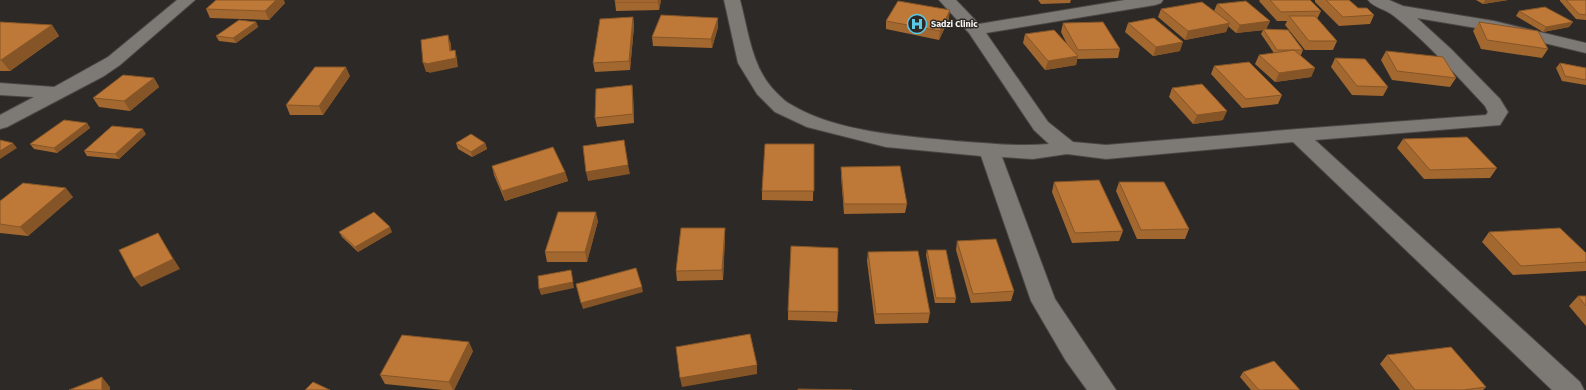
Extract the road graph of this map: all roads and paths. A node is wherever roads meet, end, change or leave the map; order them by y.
1 (187, 0) edge
2 (732, 0) edge
3 (947, 0) edge
4 (1155, 0) edge
5 (1376, 0) edge
6 (1399, 11) junction
7 (975, 30) junction
8 (1586, 48) edge
9 (0, 89) edge
10 (57, 93) junction
11 (0, 123) edge
12 (1298, 135) junction
13 (1067, 148) junction
14 (989, 150) junction
15 (1102, 390) edge
16 (1570, 390) edge

1 - 10 street
2 - 14 street
3 - 7 street
4 - 7 street
5 - 6 street
6 - 8 street
6 - 12 street
7 - 13 street
9 - 10 street
10 - 11 street
12 - 13 street
12 - 16 street
13 - 14 street
14 - 15 street

